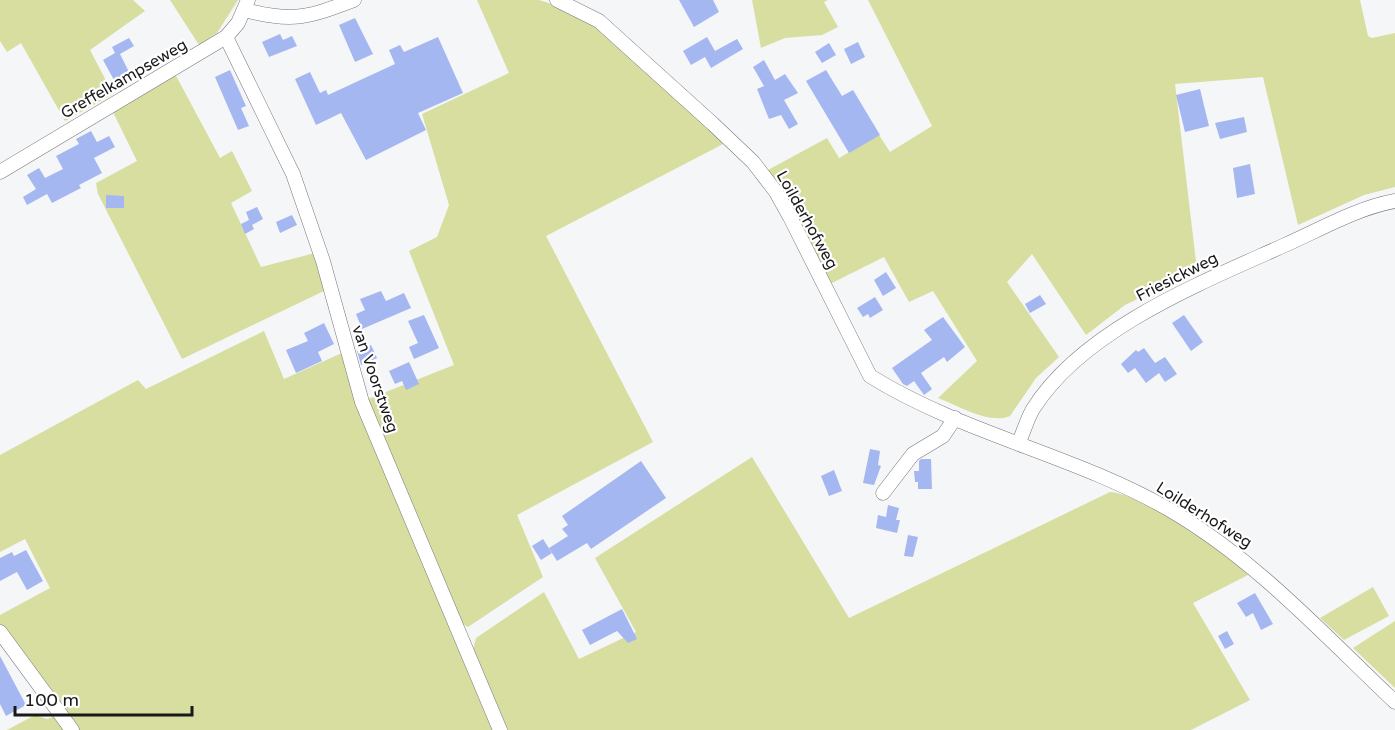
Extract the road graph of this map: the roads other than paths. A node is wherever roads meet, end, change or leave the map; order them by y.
1 (354, 0) edge
2 (557, 0) edge
3 (246, 5) edge
4 (226, 37) junction
5 (0, 172) edge
6 (1395, 201) edge
7 (955, 418) junction
8 (1019, 442) junction
9 (883, 493) dead end
10 (0, 632) edge
11 (1395, 702) edge
12 (72, 730) edge
13 (500, 730) edge

1 - 3 street
2 - 7 street, Loilderhofweg
3 - 4 street, Greffelkampseweg
4 - 5 street, Greffelkampseweg
4 - 13 street, van Voorstweg
6 - 8 street, Friesickweg
7 - 8 street, Loilderhofweg
7 - 9 street
8 - 11 street, Loilderhofweg
10 - 12 street

